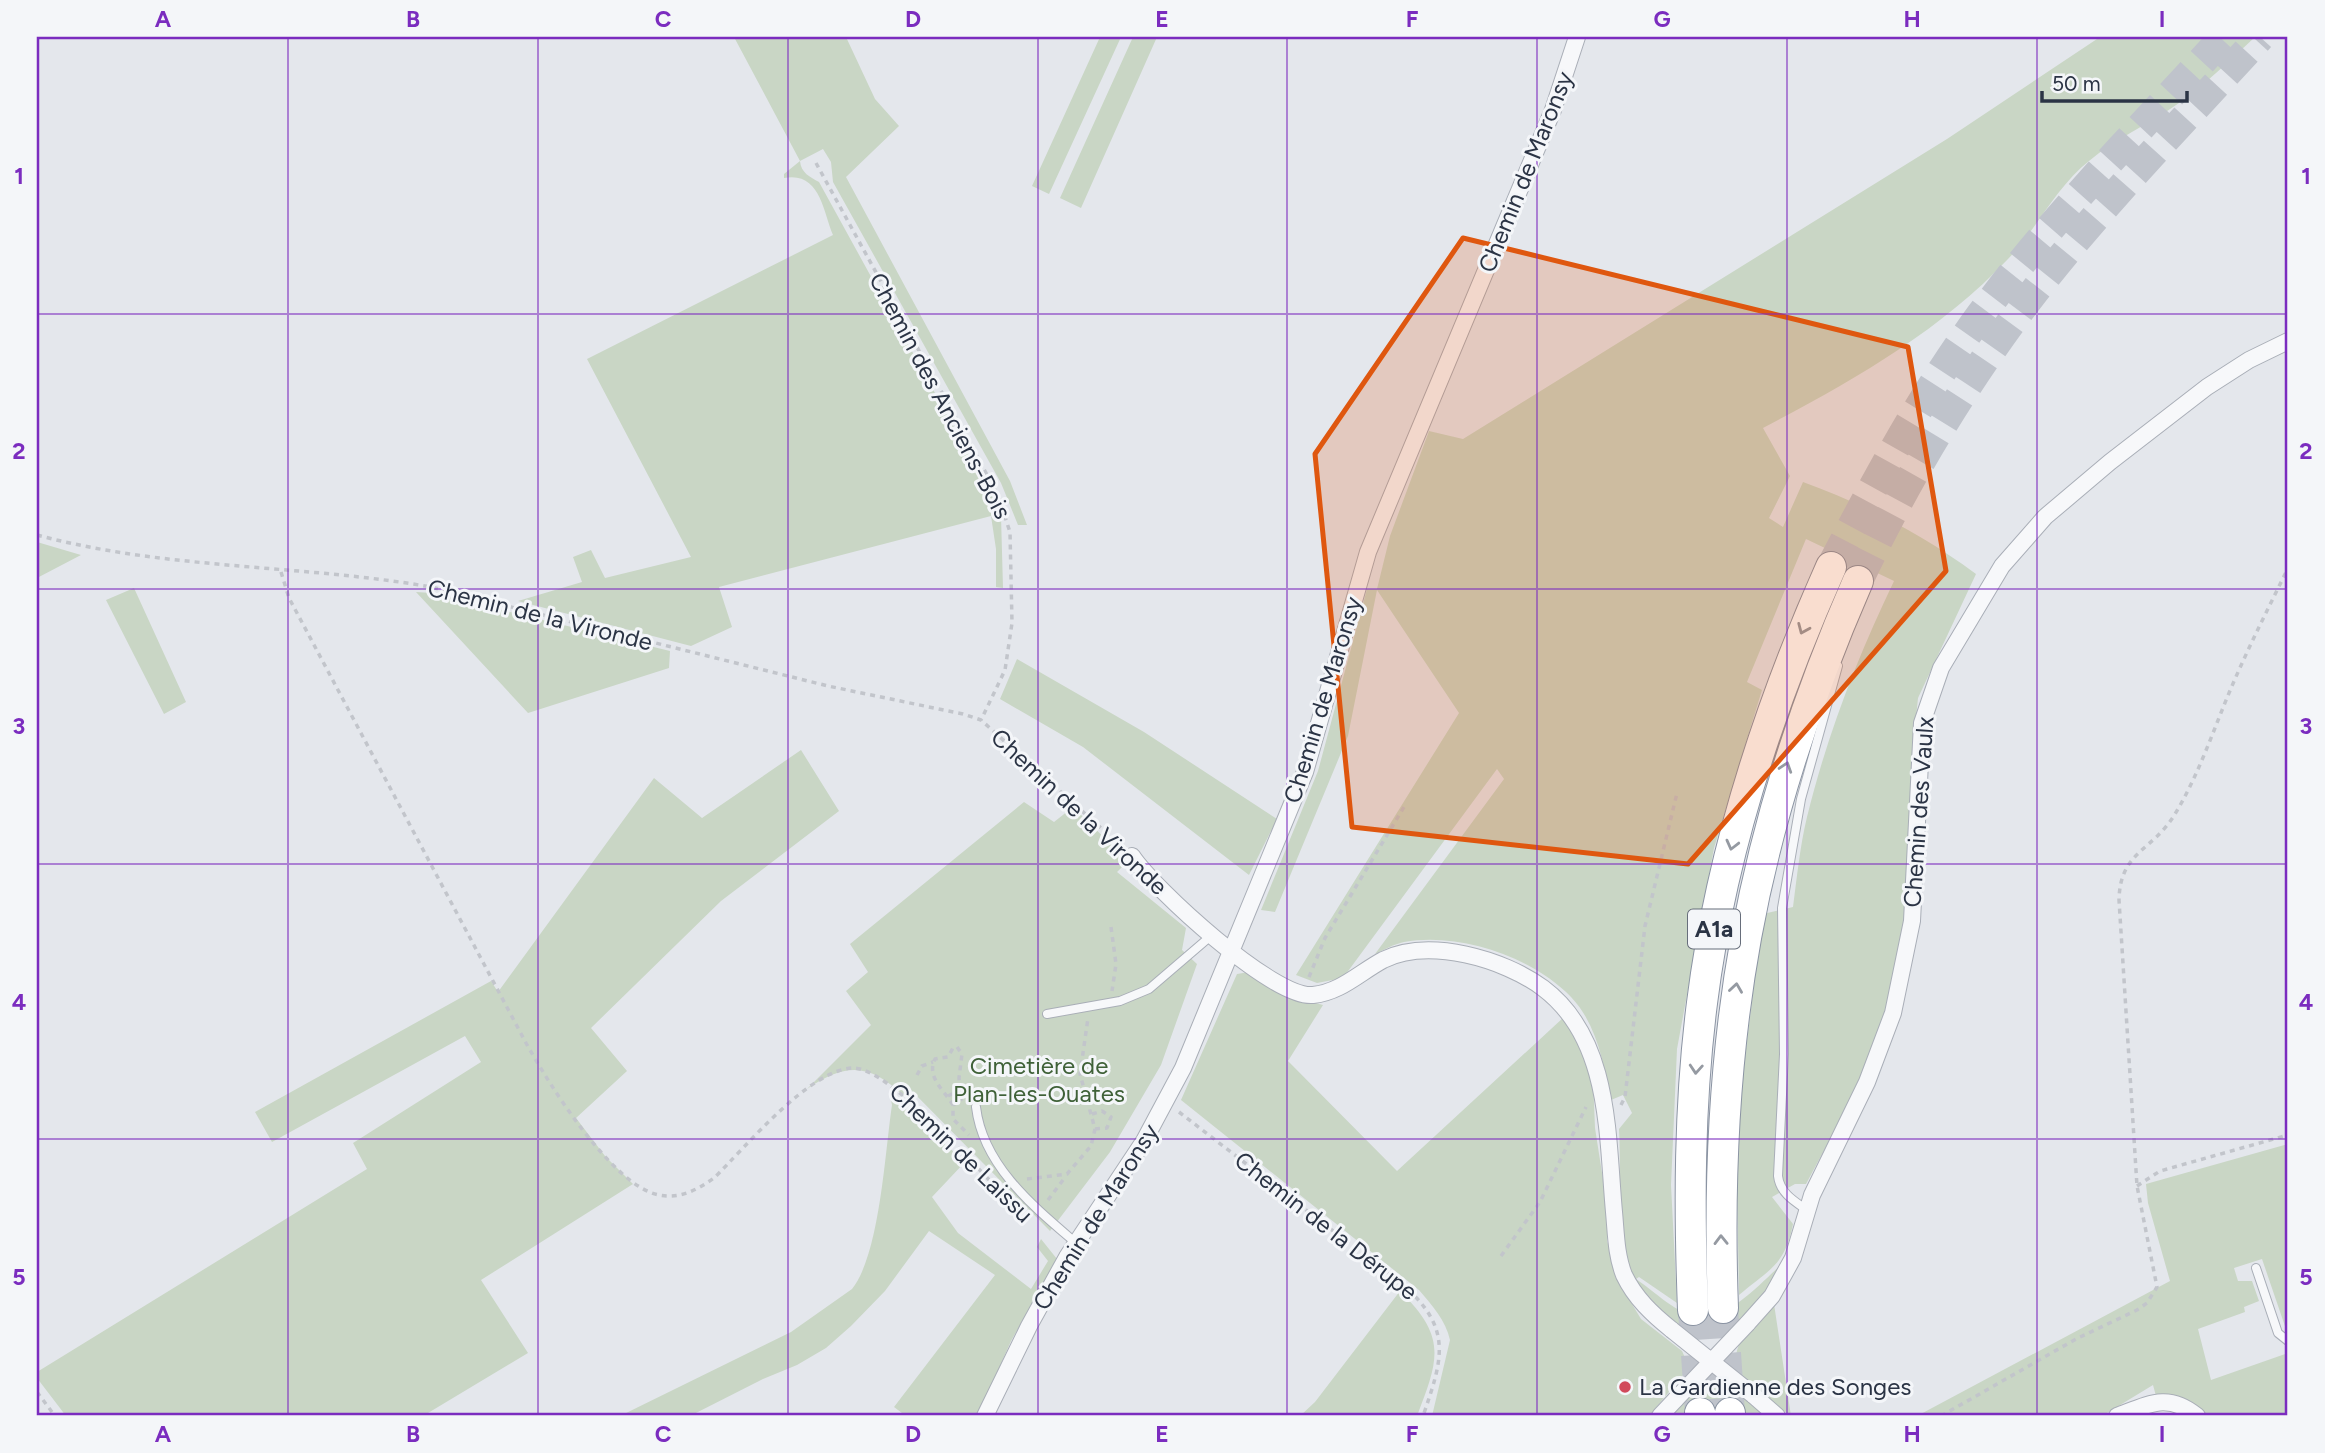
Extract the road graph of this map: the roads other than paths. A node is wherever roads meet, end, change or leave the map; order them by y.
1 (1577, 37) edge
2 (2288, 341) edge
3 (1831, 567) tunnel mouth
4 (1858, 581) joint
5 (1842, 649) dead end
6 (1839, 662) dead end
7 (1132, 856) road end
8 (1212, 935) junction
9 (1231, 951) junction
10 (1046, 1014) dead end
11 (976, 1107) dead end
12 (1807, 1210) junction
13 (1076, 1243) junction
14 (2256, 1268) dead end
15 (1735, 1316) junction
16 (1682, 1320) junction
17 (2288, 1341) edge
18 (1711, 1362) junction
19 (1738, 1408) edge
20 (1692, 1409) edge
21 (985, 1416) edge
22 (1660, 1416) edge
23 (1777, 1416) edge
24 (2117, 1416) edge
25 (2197, 1416) edge

1 - 9 street, Chemin de Maronsy
2 - 12 street, Chemin des Vaulx
3 -> 16 highway, A1a
4 - 5 lane
15 -> 4 highway, A1a
6 - 12 lane
7 - 8 street, Chemin de la Vironde
8 - 9 street, Chemin de la Vironde
8 - 10 lane
9 - 13 street, Chemin de Maronsy
9 - 16 street, Chemin de la Vironde
11 - 13 lane
12 - 15 street, Chemin des Vaulx
13 - 21 street, Chemin de Maronsy
14 - 17 lane
15 - 18 street, Chemin des Vaulx, bridge
16 - 18 street, Chemin de la Vironde, bridge
18 - 19 street, Chemin de la Vironde, bridge
18 - 20 street, Chemin des Vaulx, bridge
19 - 23 street
20 - 22 street, Chemin des Vaulx
24 - 25 street

